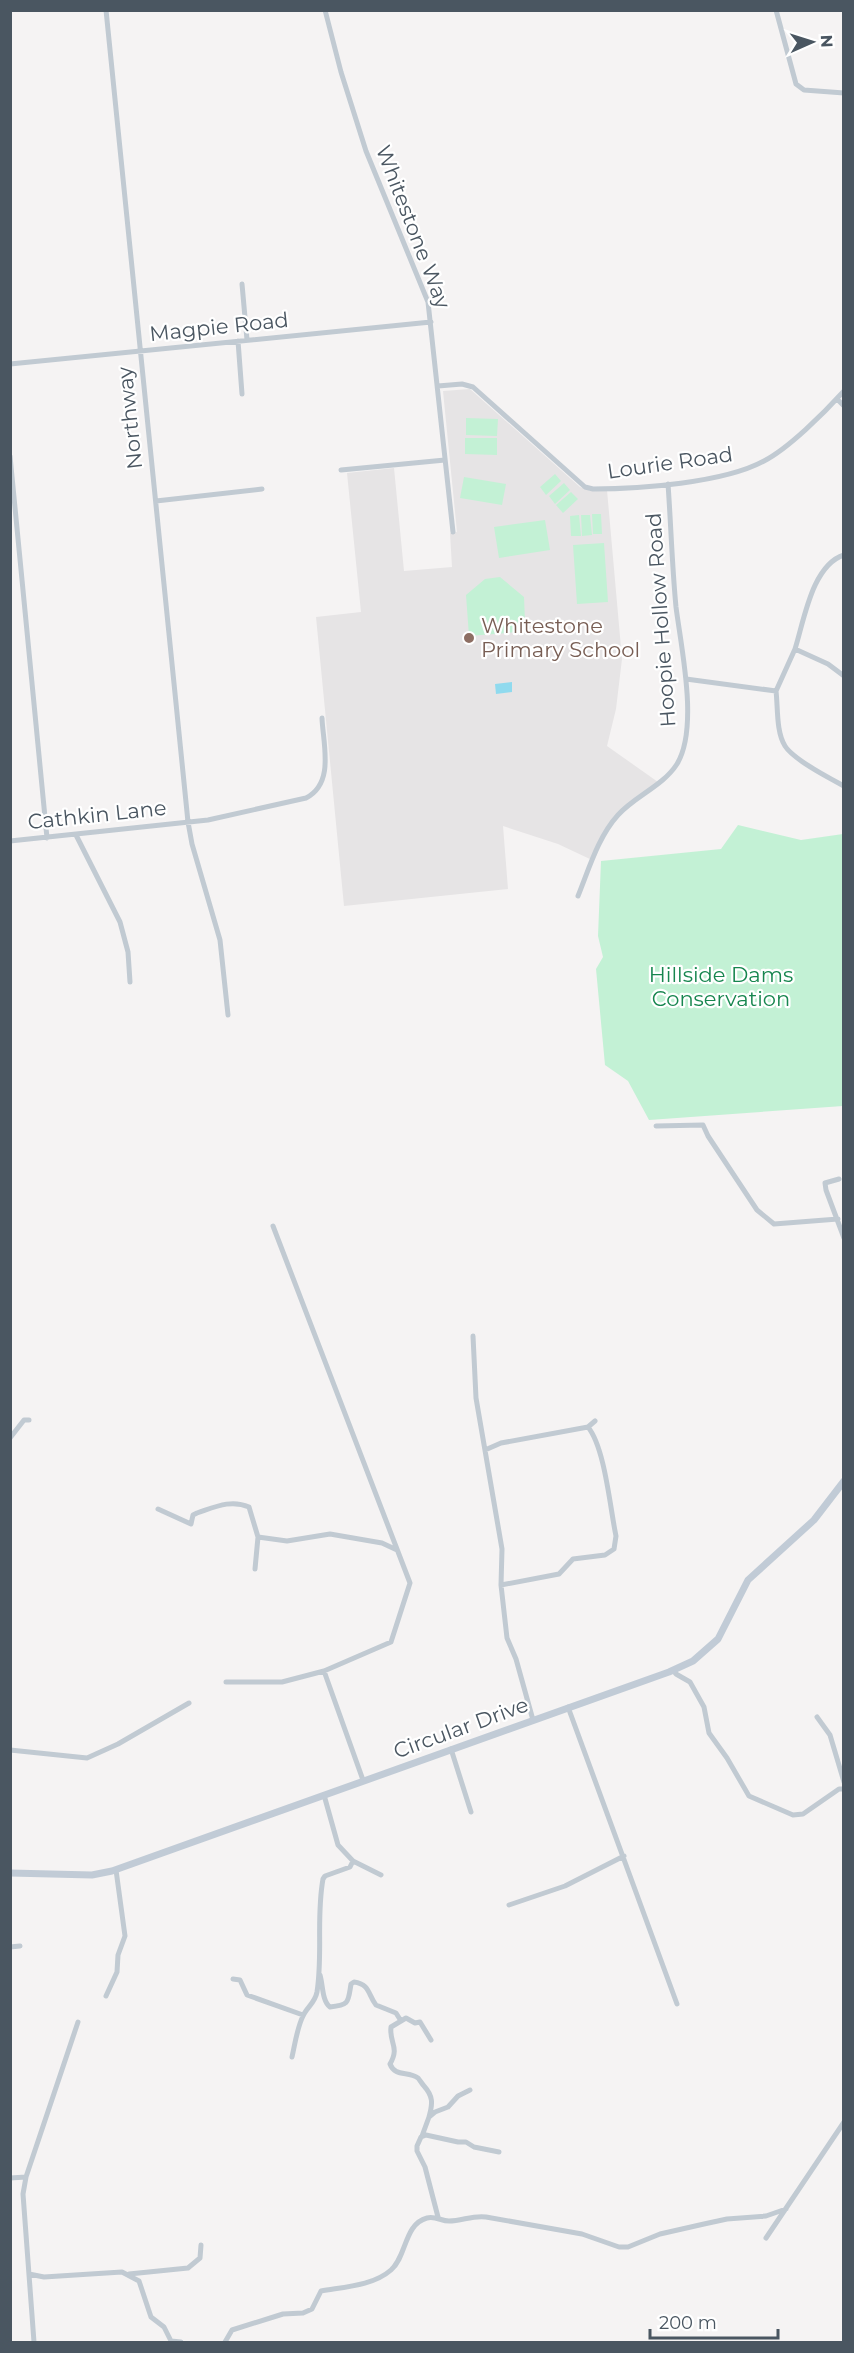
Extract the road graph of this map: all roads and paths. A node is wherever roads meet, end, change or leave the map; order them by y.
1 (106, 10) edge
2 (325, 10) edge
3 (776, 10) edge
4 (843, 93) edge
5 (242, 284) dead end
6 (431, 322) junction
7 (247, 340) junction
8 (238, 341) junction
9 (140, 351) junction
10 (10, 364) edge
11 (438, 386) junction
12 (843, 391) edge
13 (242, 394) dead end
14 (837, 399) junction
15 (843, 406) edge
16 (10, 456) edge
17 (445, 460) junction
18 (341, 470) dead end
19 (668, 484) junction
20 (262, 489) dead end
21 (156, 501) junction
22 (453, 532) dead end
23 (843, 555) edge
24 (795, 649) junction
25 (843, 676) edge
26 (686, 679) junction
27 (776, 691) junction
28 (321, 718) dead end
29 (843, 786) edge
30 (188, 822) junction
31 (76, 835) junction
32 (47, 838) junction
33 (10, 841) edge
34 (578, 896) dead end
35 (130, 982) dead end
36 (228, 1015) dead end
37 (656, 1126) dead end
38 (839, 1179) dead end
39 (838, 1219) junction
40 (273, 1226) dead end
41 (843, 1238) edge
42 (473, 1336) dead end
43 (29, 1419) dead end
44 (595, 1421) dead end
45 (588, 1427) junction
46 (10, 1438) edge
47 (485, 1450) junction
48 (843, 1481) edge
49 (158, 1509) dead end
50 (258, 1537) junction
51 (397, 1550) junction
52 (255, 1569) dead end
53 (501, 1585) junction
54 (673, 1670) junction
55 (324, 1671) junction
56 (226, 1682) dead end
57 (189, 1703) dead end
58 (568, 1707) junction
59 (817, 1717) dead end
60 (533, 1720) junction
61 (452, 1749) junction
62 (10, 1750) edge
63 (363, 1780) junction
64 (843, 1782) edge
65 (843, 1789) edge
66 (324, 1795) junction
67 (471, 1812) dead end
68 (624, 1856) junction
69 (353, 1861) junction
70 (116, 1870) junction
71 (10, 1873) edge
72 (381, 1875) dead end
73 (509, 1905) dead end
74 (20, 1946) dead end
75 (10, 1947) edge
76 (319, 1974) junction
77 (233, 1979) dead end
78 (106, 1996) dead end
79 (677, 2004) dead end
80 (303, 2015) junction
81 (401, 2020) junction
82 (78, 2022) dead end
83 (432, 2040) dead end
84 (292, 2057) dead end
85 (470, 2090) dead end
86 (429, 2116) junction
87 (843, 2122) edge
88 (421, 2137) junction
89 (499, 2152) dead end
90 (26, 2177) junction
91 (10, 2178) edge
92 (786, 2209) junction
93 (438, 2217) junction
94 (766, 2238) dead end
95 (201, 2245) dead end
96 (29, 2274) junction
97 (129, 2274) junction
98 (34, 2343) edge
99 (181, 2343) edge
100 (225, 2343) edge

1 - 9 street, Northway
2 - 6 street, Whitestone Way
3 - 4 street
5 - 7 street
6 - 7 street, Magpie Road
6 - 11 street, Whitestone Way
7 - 8 street, Magpie Road
8 - 9 street, Magpie Road
8 - 13 street
9 - 10 street, Magpie Road
9 - 21 street, Northway
11 - 17 street, Whitestone Way
11 - 19 street, Lourie Road
12 - 14 street, Lourie Road
14 - 15 street
14 - 19 street, Lourie Road
16 - 32 street
17 - 18 street
17 - 22 street, Whitestone Way
19 - 26 street, Hoopie Hollow Road
20 - 21 street
21 - 30 street, Northway
23 - 24 street
24 - 25 street
24 - 27 street
26 - 27 street
26 - 34 street, Hoopie Hollow Road
27 - 29 street
28 - 30 street, Cathkin Lane
30 - 31 street, Cathkin Lane
30 - 36 street, Northway
31 - 32 street, Cathkin Lane
31 - 35 street
32 - 33 street, Cathkin Lane
37 - 39 street
38 - 39 street
39 - 41 street
40 - 51 street
42 - 47 street
43 - 46 street
44 - 45 street
45 - 47 street
45 - 53 street
47 - 53 street
48 - 54 street, Circular Drive
49 - 50 street
50 - 51 street
50 - 52 street
51 - 55 street
53 - 60 street
54 - 58 street, Circular Drive
54 - 65 street
55 - 56 street
55 - 63 street
57 - 62 street
58 - 60 street, Circular Drive
58 - 68 street
59 - 64 street
60 - 61 street, Circular Drive
61 - 63 street, Circular Drive
61 - 67 street
63 - 66 street, Circular Drive
66 - 69 street
66 - 70 street, Circular Drive
68 - 73 street
68 - 79 street
69 - 72 street
69 - 76 street
70 - 71 street, Circular Drive
70 - 78 street
74 - 75 street
76 - 80 street
76 - 81 street
77 - 80 street
80 - 84 street
81 - 83 street
81 - 86 street
82 - 90 street
85 - 86 street
86 - 88 street
87 - 92 street
88 - 89 street
88 - 93 street
90 - 91 street
90 - 96 street
92 - 93 street
92 - 94 street
93 - 100 street
95 - 97 street
96 - 97 street
96 - 98 street
97 - 99 street

